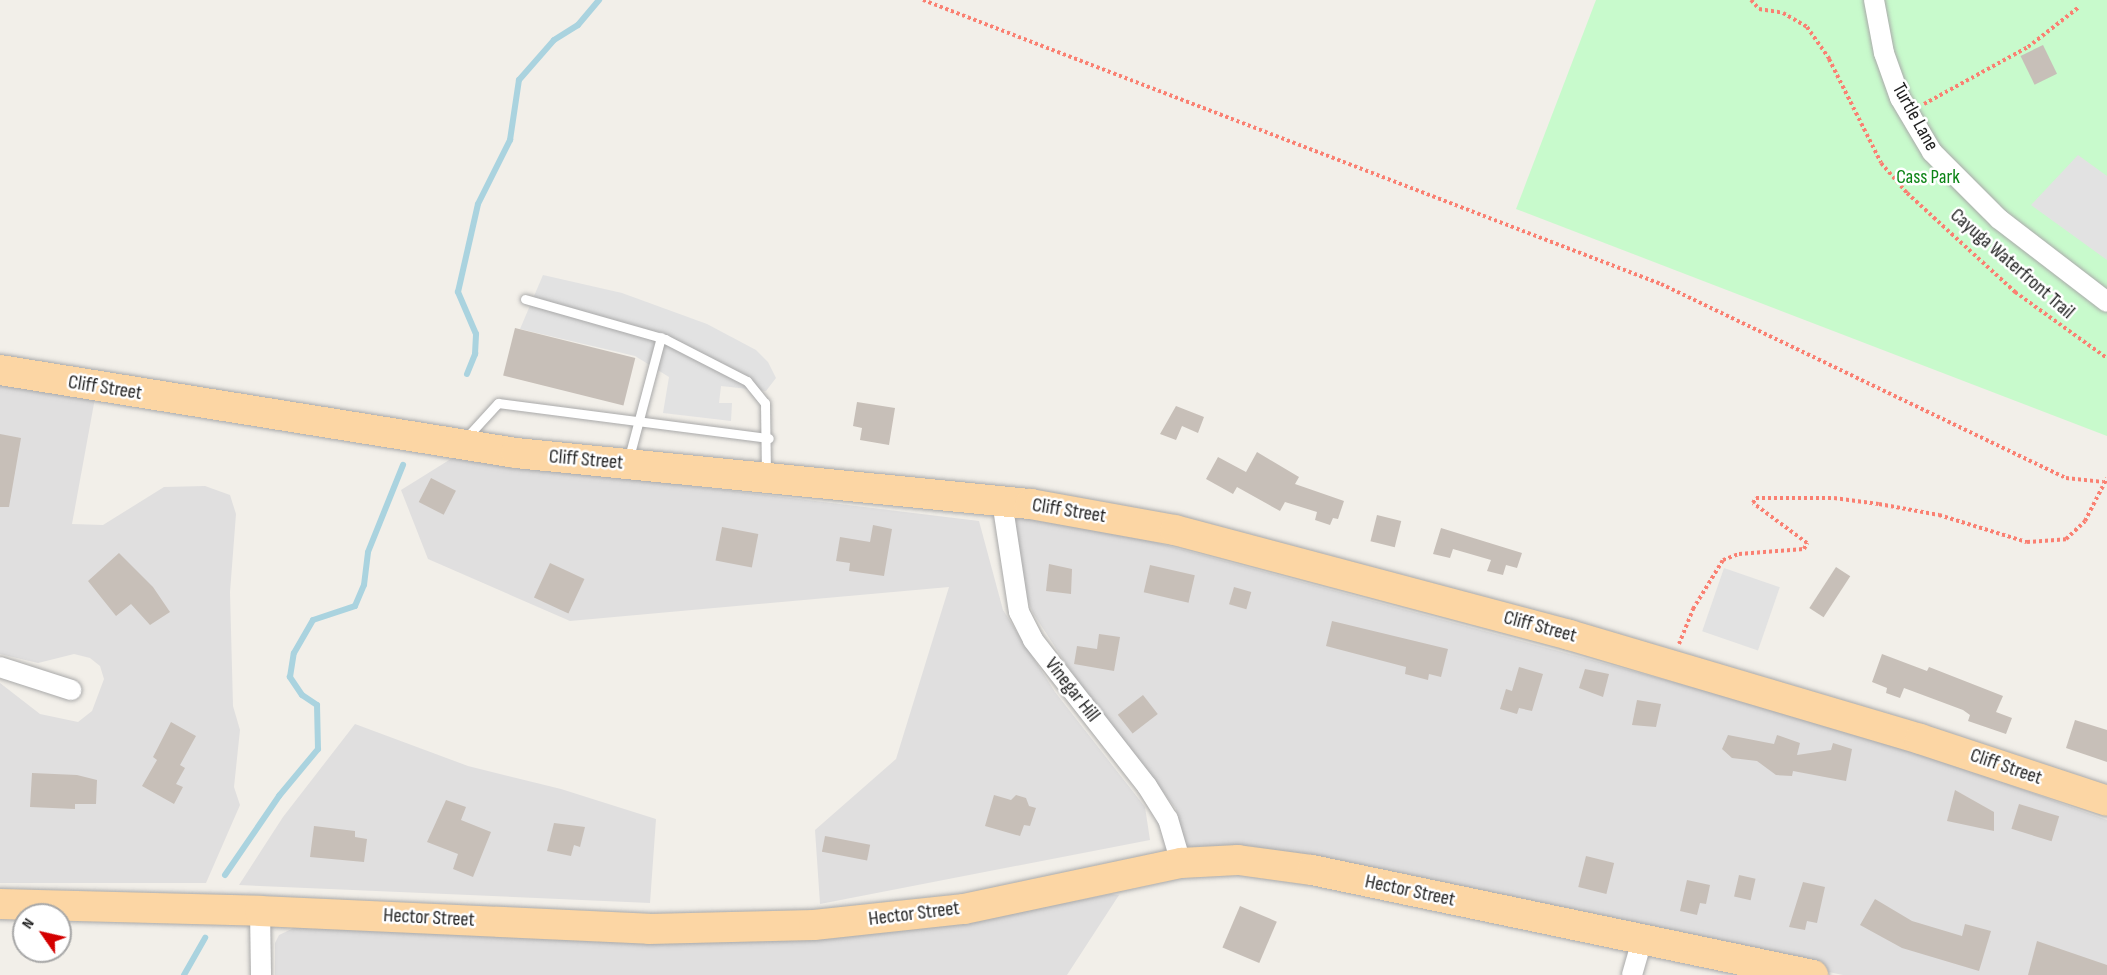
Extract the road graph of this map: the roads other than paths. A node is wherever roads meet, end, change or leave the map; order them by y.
1 (1874, 0) edge
2 (525, 299) dead end
3 (2107, 302) edge
4 (661, 337) junction
5 (0, 370) edge
6 (638, 424) junction
7 (769, 438) junction
8 (459, 445) junction
9 (628, 464) junction
10 (766, 477) junction
11 (1002, 501) junction
12 (0, 667) edge
13 (71, 690) dead end
14 (2107, 801) edge
15 (1182, 862) junction
16 (0, 904) edge
17 (260, 911) junction
18 (1643, 937) junction
19 (261, 975) edge
20 (1632, 975) edge
21 (1813, 975) edge

1 - 3 street, Turtle Lane
2 - 4 lane
4 - 6 lane
4 - 7 lane
5 - 8 main road, Cliff Street
6 - 7 lane
6 - 8 lane
6 - 9 lane
7 - 10 lane
8 - 9 main road, Cliff Street
9 - 10 main road, Cliff Street
10 - 11 main road, Cliff Street
11 - 14 main road, Cliff Street
11 - 15 street, Vinegar Hill
12 - 13 street
15 - 17 main road, Hector Street
15 - 18 main road, Hector Street
16 - 17 main road, Hector Street
17 - 19 street
18 - 20 street
18 - 21 main road, Hector Street

